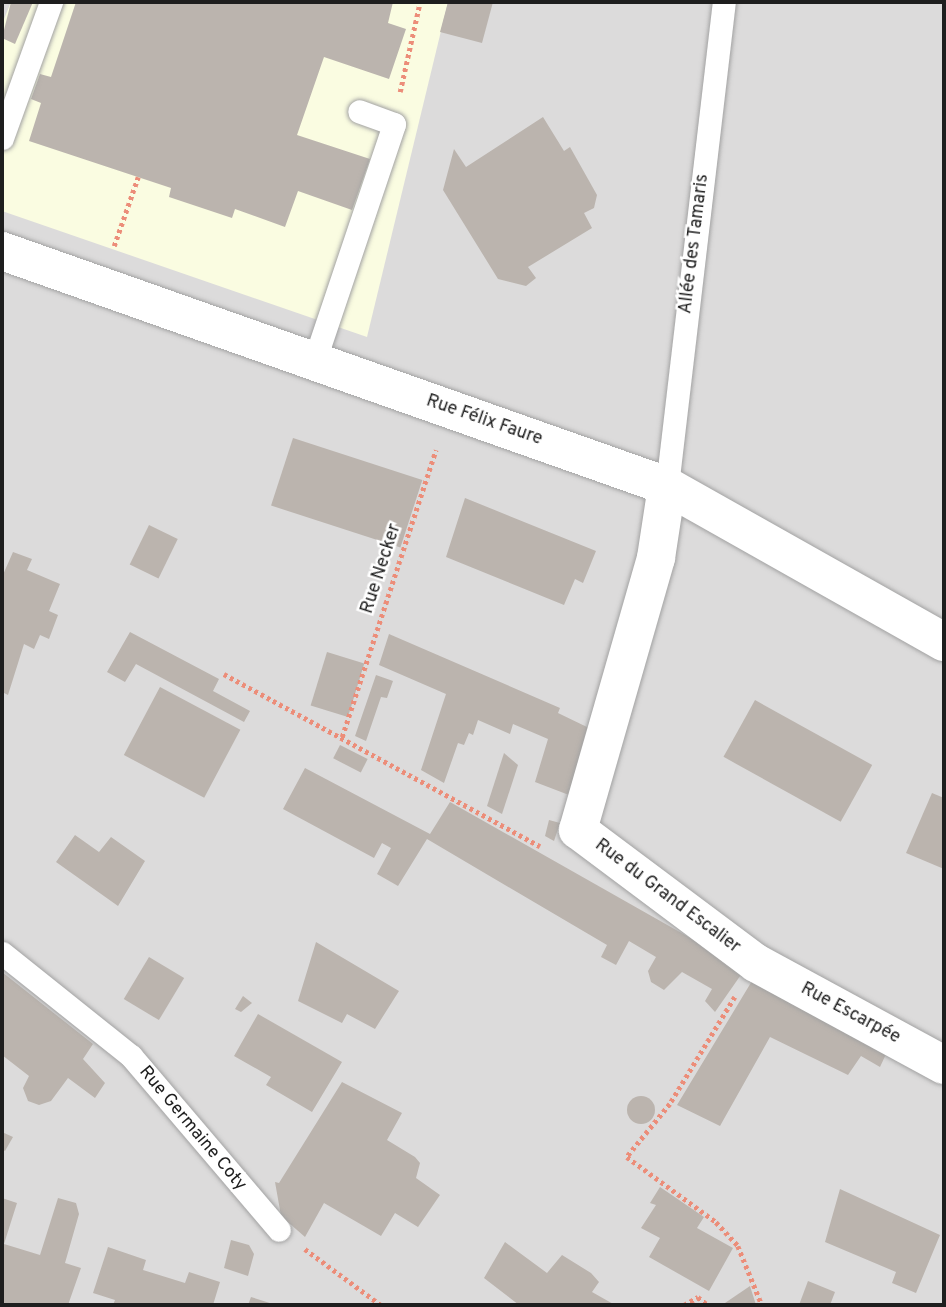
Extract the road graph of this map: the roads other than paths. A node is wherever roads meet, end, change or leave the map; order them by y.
1 (51, 2) edge
2 (724, 2) edge
3 (359, 111) dead end
4 (2, 138) edge
5 (2, 251) edge
6 (314, 362) junction
7 (667, 486) junction
8 (944, 642) edge
9 (2, 953) edge
10 (756, 963) joint
11 (944, 1065) edge
12 (279, 1230) road end

1 - 4 lane
2 - 7 lane, Allée des Tamaris
3 - 6 lane
5 - 6 street, Rue Félix Faure
6 - 7 street, Rue Félix Faure
7 - 8 street, Rue Félix Faure
7 - 10 street, Rue du Grand Escalier
9 - 12 lane, Rue Germaine Coty
10 - 11 street, Rue Escarpée

